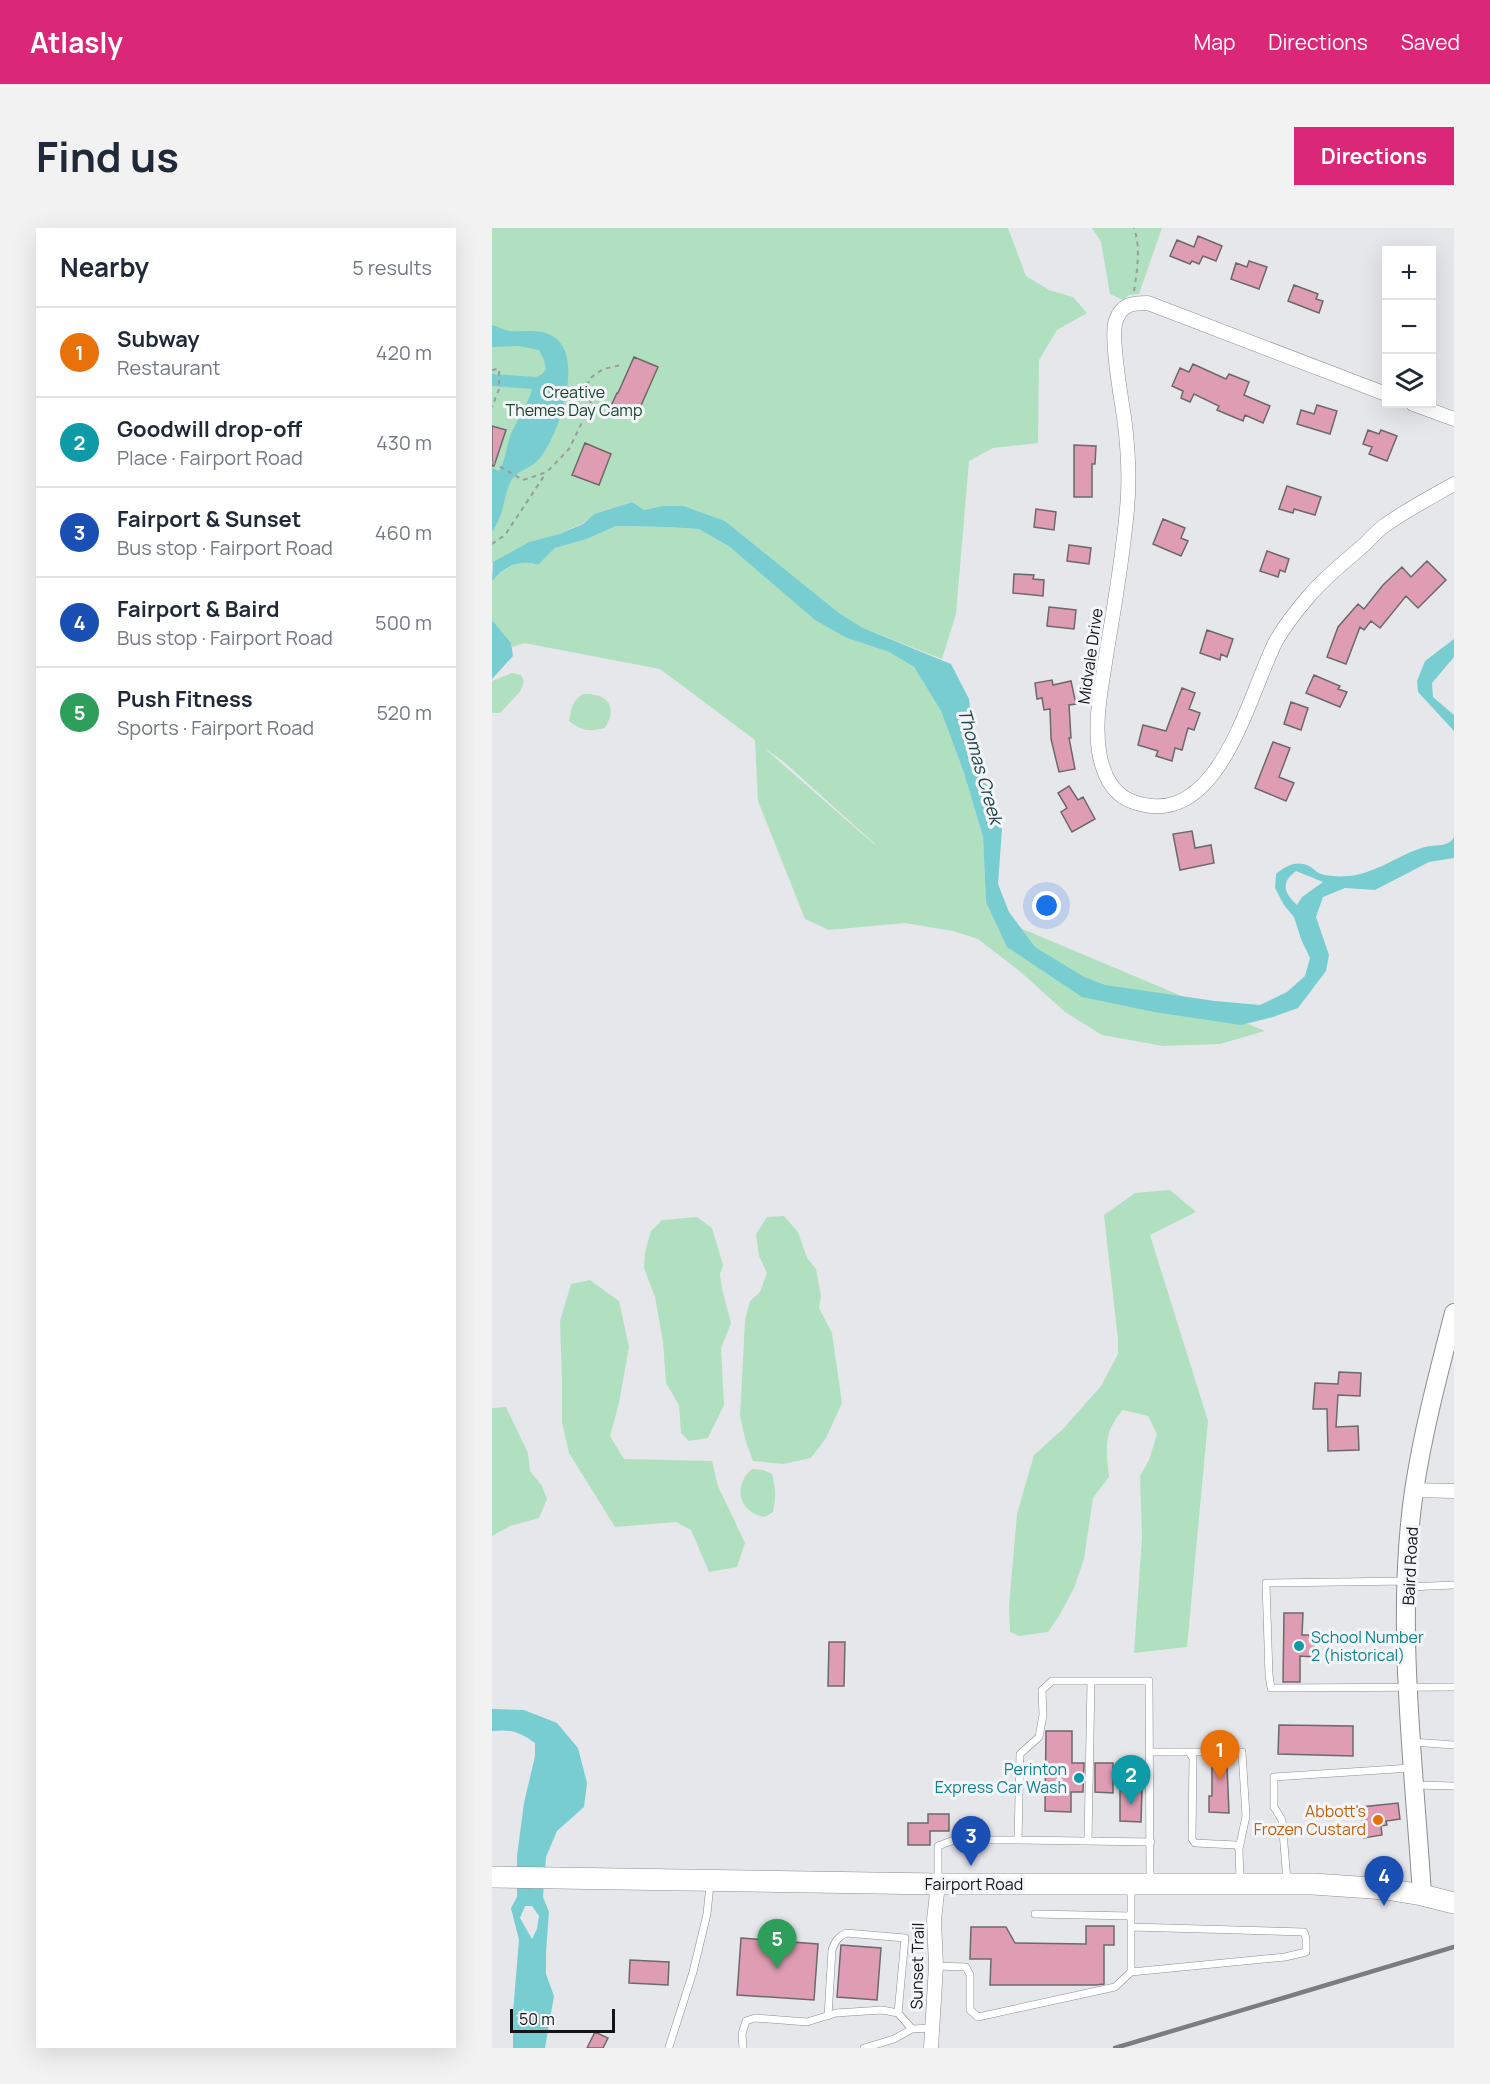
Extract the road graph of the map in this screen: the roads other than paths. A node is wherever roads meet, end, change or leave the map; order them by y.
1 (1382, 392) edge
2 (1424, 408) edge
3 (1454, 419) edge
4 (1454, 484) edge
5 (1454, 1313) edge
6 (1414, 1490) junction
7 (1454, 1491) edge
8 (1407, 1584) junction
9 (1454, 1585) edge
10 (1091, 1681) junction
11 (1409, 1687) junction
12 (1454, 1687) edge
13 (1412, 1742) junction
14 (1454, 1745) edge
15 (1150, 1752) junction
16 (1190, 1752) junction
17 (1414, 1777) junction
18 (1454, 1786) edge
19 (1018, 1840) junction
20 (1088, 1841) junction
21 (1151, 1842) junction
22 (1239, 1849) junction
23 (496, 1877) edge
24 (711, 1881) junction
25 (1287, 1883) junction
26 (938, 1884) junction
27 (1141, 1884) junction
28 (1240, 1884) junction
29 (1422, 1895) junction
30 (1454, 1903) edge
31 (1035, 1914) dead end
32 (1131, 1916) junction
33 (1131, 1927) junction
34 (936, 1966) junction
35 (1131, 1972) junction
36 (898, 2013) junction
37 (828, 2016) junction
38 (932, 2028) junction
39 (912, 2029) junction
40 (669, 2047) edge
41 (743, 2048) edge
42 (864, 2048) edge
43 (931, 2048) edge

1 - 4 street, Midvale Drive
2 - 3 street
5 - 6 street, Baird Road
6 - 7 street
6 - 8 street, Baird Road
8 - 9 lane
8 - 11 street, Baird Road
8 - 11 lane
10 - 15 lane
10 - 19 lane
10 - 20 lane
11 - 12 lane
11 - 13 street, Baird Road
13 - 14 lane
13 - 17 street, Baird Road
15 - 16 lane
15 - 21 lane
16 - 22 lane
16 - 22 lane
17 - 18 lane
17 - 25 lane
17 - 29 street, Baird Road
19 - 20 lane
19 - 26 lane
20 - 21 lane
21 - 27 lane
22 - 28 lane
23 - 24 main road, Fairport Road
24 - 26 main road, Fairport Road
24 - 40 lane
25 - 28 main road, Fairport Road
25 - 29 main road, Fairport Road
26 - 27 main road, Fairport Road
26 - 34 street, Sunset Trail
27 - 28 main road, Fairport Road
27 - 32 lane
29 - 30 main road, Fairport Road
31 - 32 lane
32 - 33 lane
33 - 35 lane
33 - 35 lane
34 - 35 lane
34 - 38 street, Sunset Trail
36 - 37 lane
36 - 37 lane
36 - 39 lane
37 - 41 lane
38 - 39 lane
38 - 43 street, Sunset Trail
39 - 42 lane

